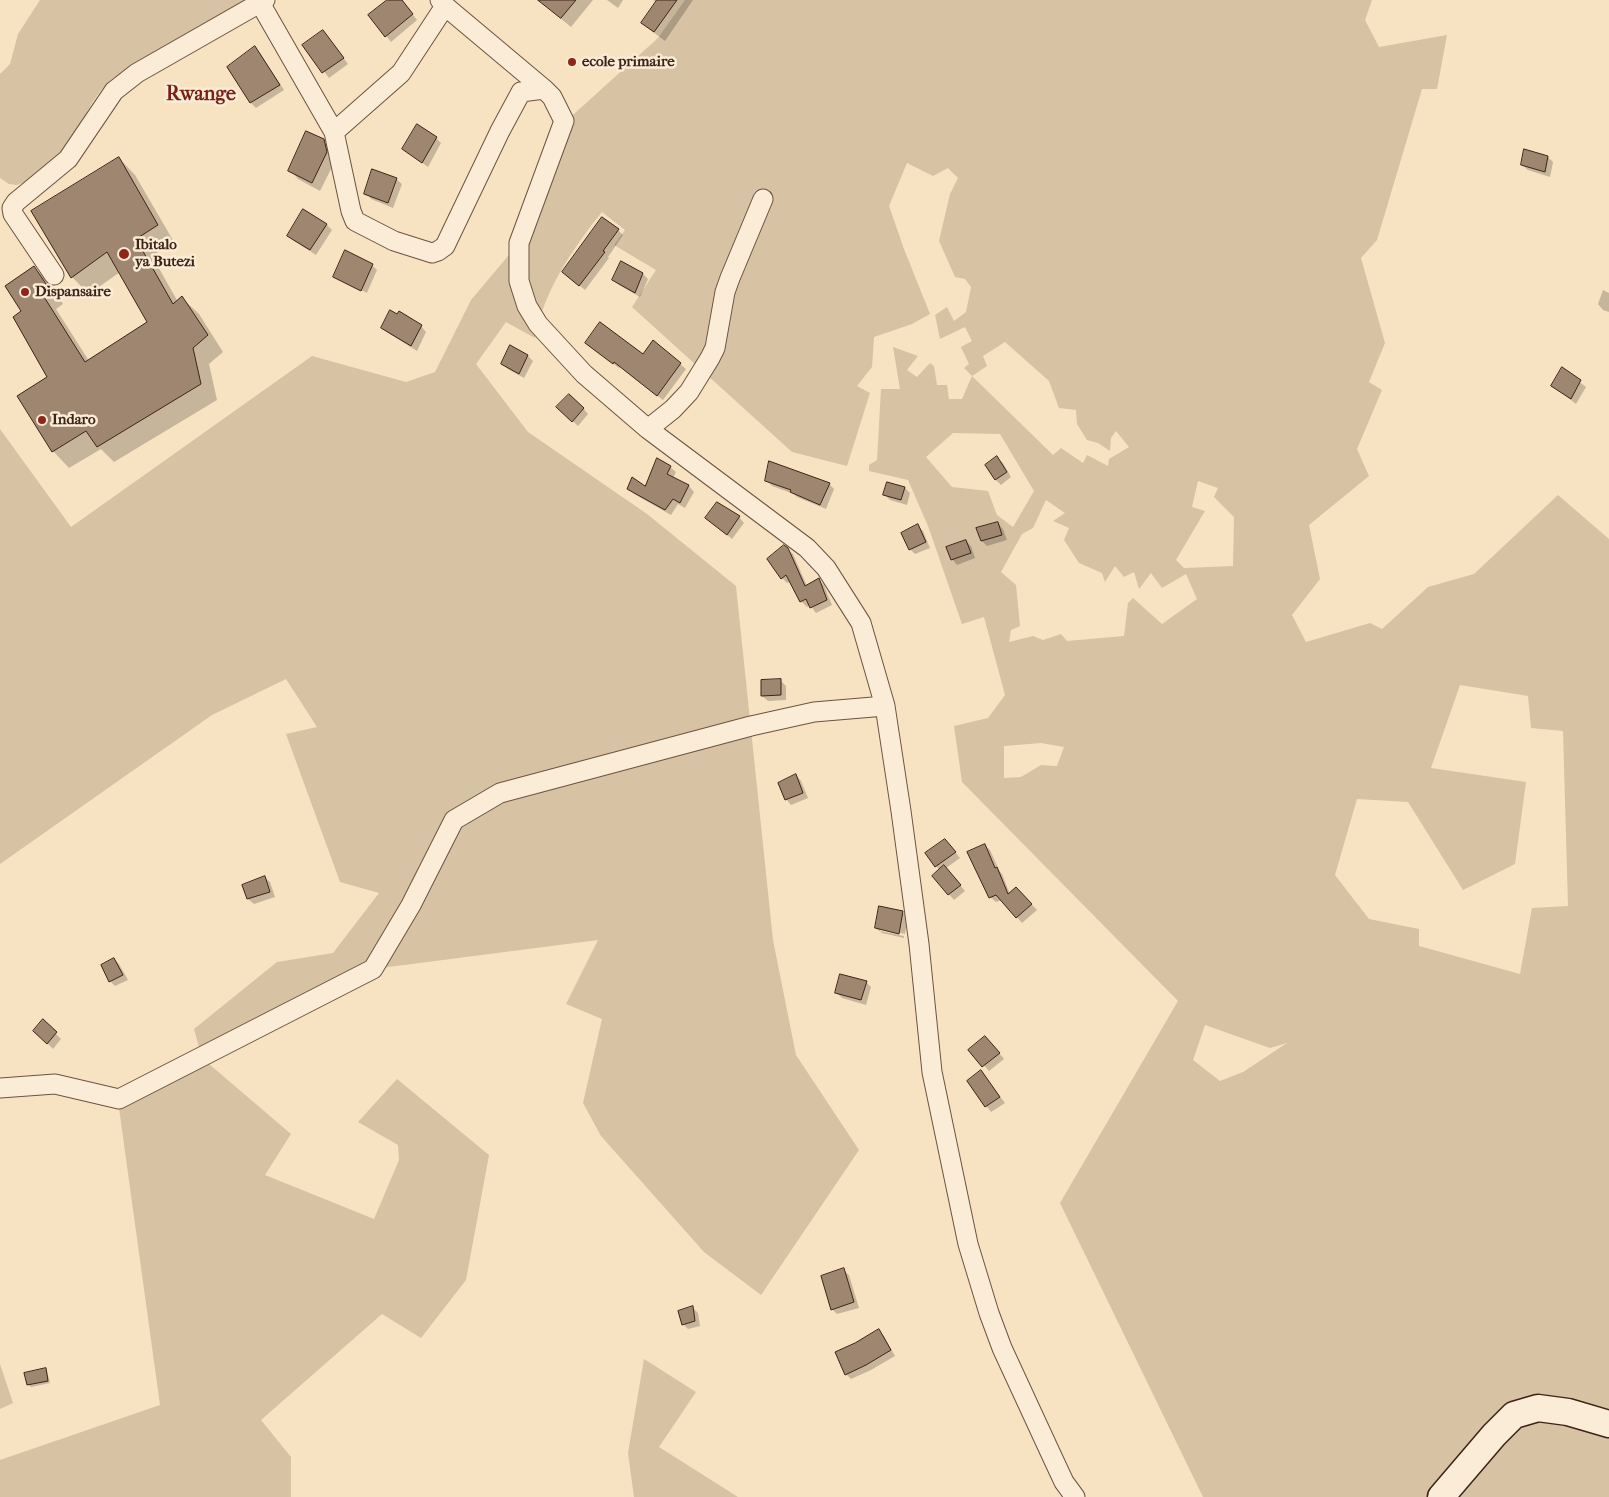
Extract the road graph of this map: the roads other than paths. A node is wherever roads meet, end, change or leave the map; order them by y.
1 (263, 2) edge
2 (442, 3) edge
3 (544, 89) junction
4 (334, 132) junction
5 (763, 199) dead end
6 (54, 275) dead end
7 (648, 429) junction
8 (884, 706) junction
9 (0, 1088) edge
10 (1609, 1424) edge
11 (1074, 1497) edge
12 (1441, 1497) edge

1 - 4 street
1 - 6 street
2 - 3 street
2 - 4 street
3 - 4 street
3 - 7 street
5 - 7 street
7 - 8 street
8 - 9 street
8 - 11 street
10 - 12 street

